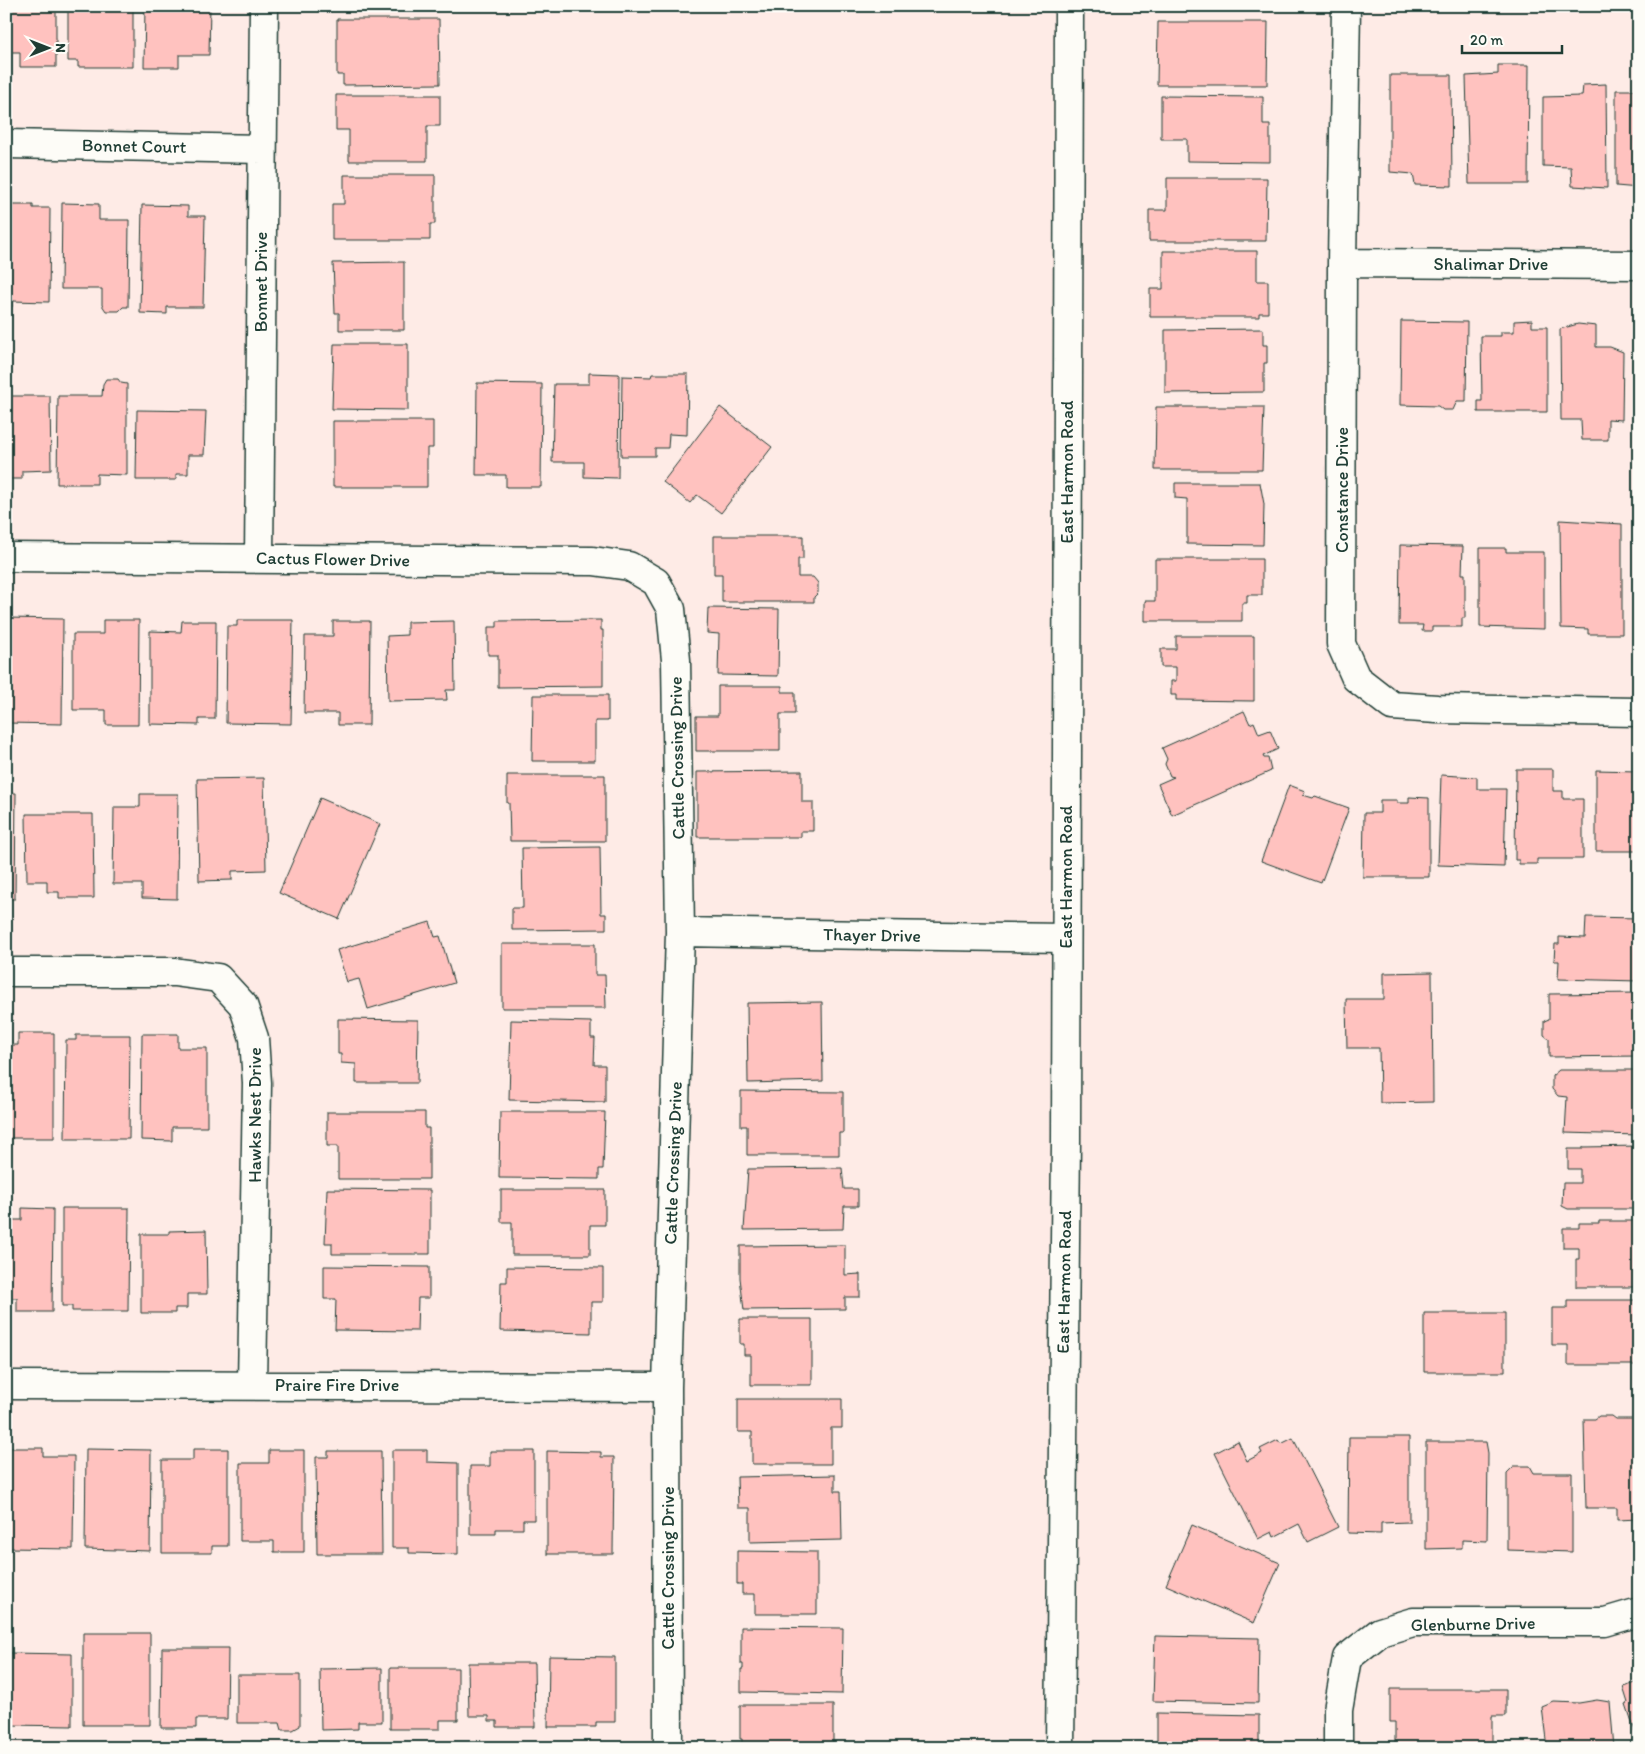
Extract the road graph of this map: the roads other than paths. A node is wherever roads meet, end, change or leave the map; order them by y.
1 (264, 6) edge
2 (1069, 6) edge
3 (1346, 6) edge
4 (6, 144) edge
5 (262, 149) junction
6 (1342, 263) junction
7 (1639, 265) edge
8 (6, 557) edge
9 (259, 558) junction
10 (656, 582) joint
11 (1639, 712) edge
12 (680, 932) junction
13 (1065, 938) junction
14 (6, 972) edge
15 (6, 1385) edge
16 (252, 1385) junction
17 (667, 1387) junction
18 (1639, 1612) edge
19 (668, 1748) edge
20 (1060, 1748) edge
21 (1338, 1748) edge

1 - 5 street, Bonnet Drive
2 - 13 street, East Harmon Road
3 - 6 street, Constance Drive
4 - 5 street, Bonnet Court
5 - 9 street, Bonnet Drive
6 - 7 street, Shalimar Drive
6 - 11 street, Constance Drive
8 - 9 street, Cactus Flower Drive
9 - 10 street, Cactus Flower Drive
10 - 12 street, Cattle Crossing Drive
12 - 13 street, Thayer Drive
12 - 17 street, Cattle Crossing Drive
13 - 20 street, East Harmon Road
14 - 16 street, Hawks Nest Drive
15 - 16 street, Praire Fire Drive
16 - 17 street, Praire Fire Drive
17 - 19 street, Cattle Crossing Drive
18 - 21 street, Glenburne Drive

